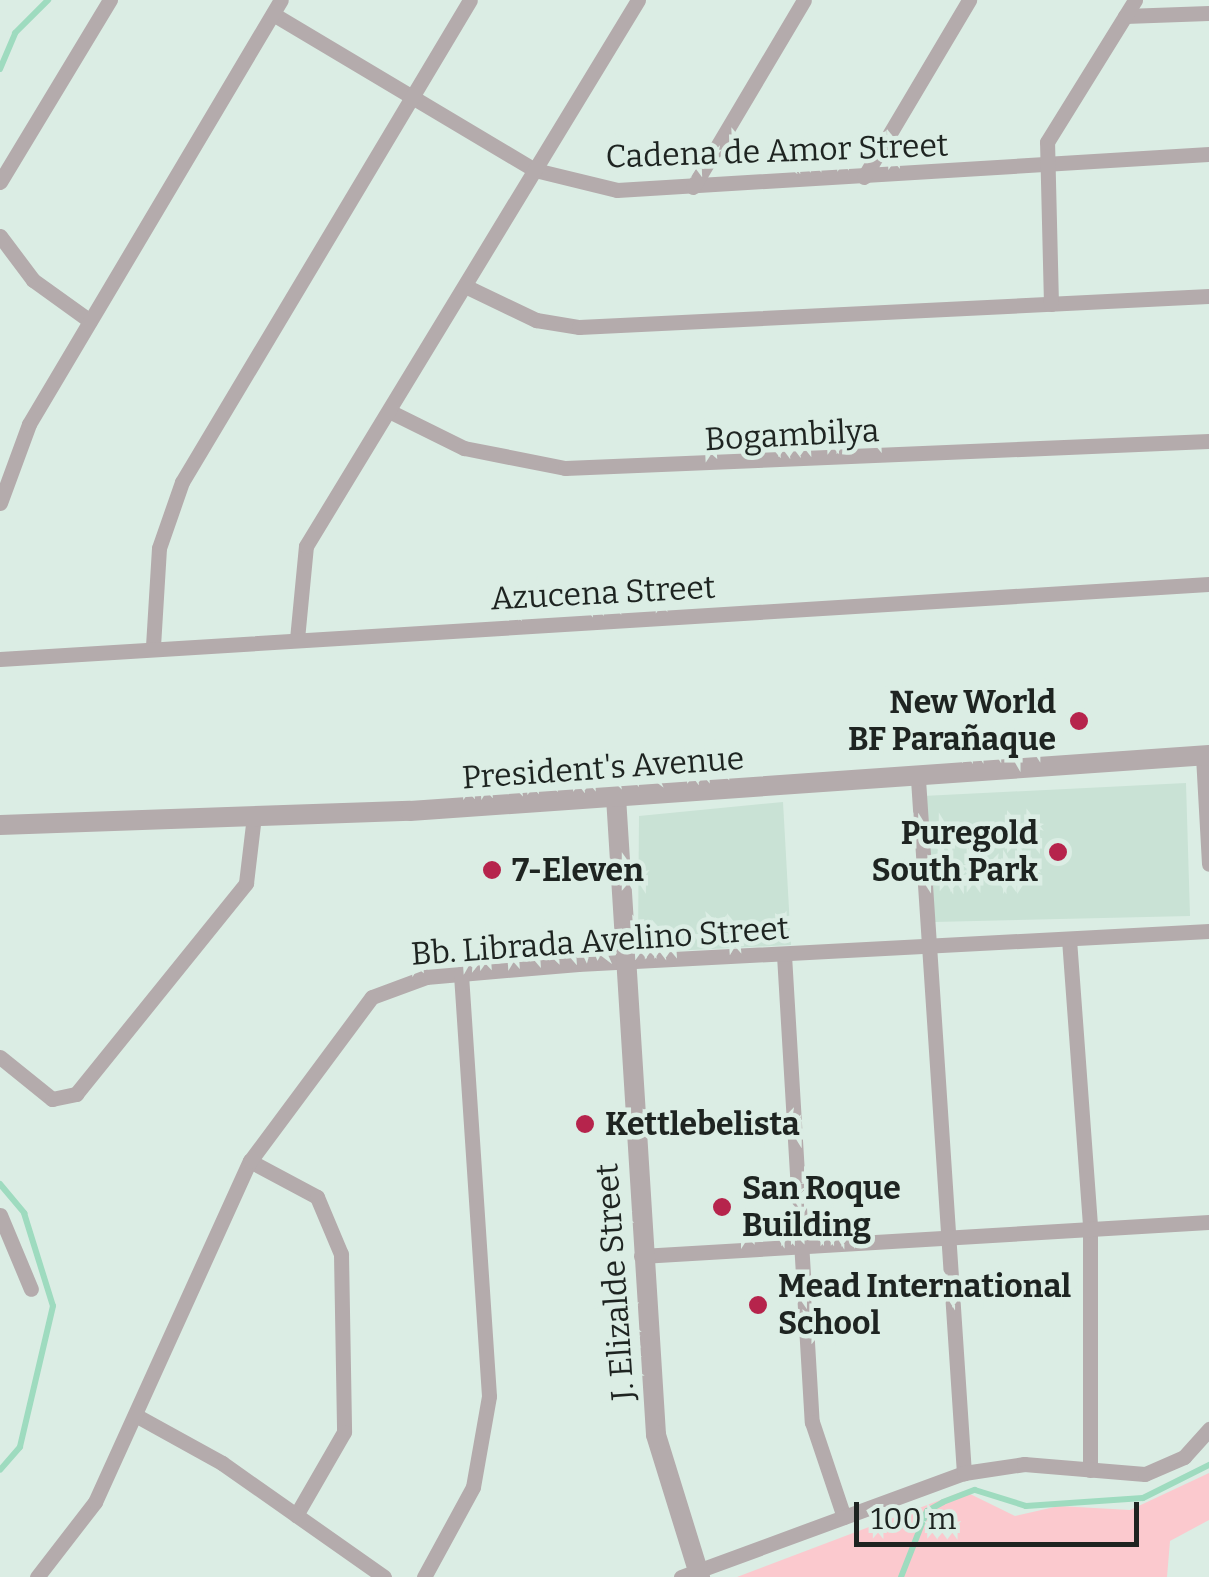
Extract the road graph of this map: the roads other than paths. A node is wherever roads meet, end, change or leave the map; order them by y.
1 (110, 0) edge
2 (470, 0) edge
3 (638, 0) edge
4 (804, 0) edge
5 (969, 0) edge
6 (1134, 0) edge
7 (277, 7) edge
8 (1209, 13) edge
9 (1125, 16) junction
10 (413, 97) junction
11 (1209, 154) edge
12 (1042, 166) junction
13 (535, 170) junction
14 (864, 176) junction
15 (0, 182) edge
16 (694, 187) junction
17 (0, 236) edge
18 (465, 286) junction
19 (1209, 296) edge
20 (1050, 304) junction
21 (90, 321) junction
22 (389, 411) junction
23 (1209, 440) edge
24 (0, 503) edge
25 (1209, 584) edge
26 (296, 639) junction
27 (153, 646) junction
28 (0, 659) edge
29 (1206, 756) edge
30 (918, 778) junction
31 (616, 797) junction
32 (254, 816) junction
33 (0, 825) edge
34 (1209, 864) edge
35 (1209, 932) edge
36 (1069, 939) junction
37 (928, 947) junction
38 (784, 955) junction
39 (626, 964) junction
40 (461, 974) junction
41 (0, 1057) edge
42 (250, 1161) junction
43 (0, 1215) edge
44 (1209, 1222) edge
45 (1090, 1228) junction
46 (944, 1239) junction
47 (802, 1246) junction
48 (642, 1256) junction
49 (31, 1288) dead end
50 (137, 1416) junction
51 (1209, 1429) edge
52 (1090, 1470) junction
53 (964, 1473) junction
54 (296, 1515) junction
55 (844, 1517) junction
56 (53, 1564) junction
57 (693, 1575) edge
58 (38, 1577) edge
59 (66, 1577) edge
60 (384, 1577) edge
61 (424, 1577) edge

1 - 15 street
2 - 10 street
3 - 13 street
4 - 16 street
5 - 14 street
6 - 9 street
7 - 10 street, Cadena de Amor Street
7 - 21 street
8 - 9 street
9 - 12 street
10 - 13 street, Cadena de Amor Street
10 - 27 street
11 - 12 street, Cadena de Amor Street
12 - 14 street, Cadena de Amor Street
12 - 20 street
13 - 16 street, Cadena de Amor Street
13 - 18 street
14 - 16 street, Cadena de Amor Street
17 - 21 street
18 - 20 street
18 - 22 street
19 - 20 street
21 - 24 street
22 - 23 street, Bogambilya
22 - 26 street
25 - 26 street, Azucena Street
26 - 27 street, Azucena Street
27 - 28 street, Azucena Street
29 - 30 street, President's Avenue
29 - 34 street
30 - 31 street, President's Avenue
30 - 37 street
31 - 32 street, President's Avenue
31 - 39 street, J. Elizalde Street
32 - 33 street, President's Avenue
32 - 41 street
35 - 36 street, Bb. Librada Avelino Street
36 - 37 street, Bb. Librada Avelino Street
36 - 45 street
37 - 38 street, Bb. Librada Avelino Street
37 - 46 street
38 - 39 street, Bb. Librada Avelino Street
38 - 47 street
39 - 40 street, Bb. Librada Avelino Street
39 - 48 street, J. Elizalde Street
40 - 42 street, Bb. Librada Avelino Street
40 - 61 street
42 - 50 street, Bb. Librada Avelino Street
42 - 54 street
43 - 49 street
44 - 45 street
45 - 46 street
45 - 52 street
46 - 47 street
46 - 53 street
47 - 48 street
47 - 55 street
48 - 57 street, J. Elizalde Street
50 - 54 street
50 - 56 street, Bb. Librada Avelino Street
51 - 52 street
52 - 53 street
53 - 55 street
54 - 60 street
55 - 57 street
56 - 58 street, Bb. Librada Avelino Street
56 - 59 street

